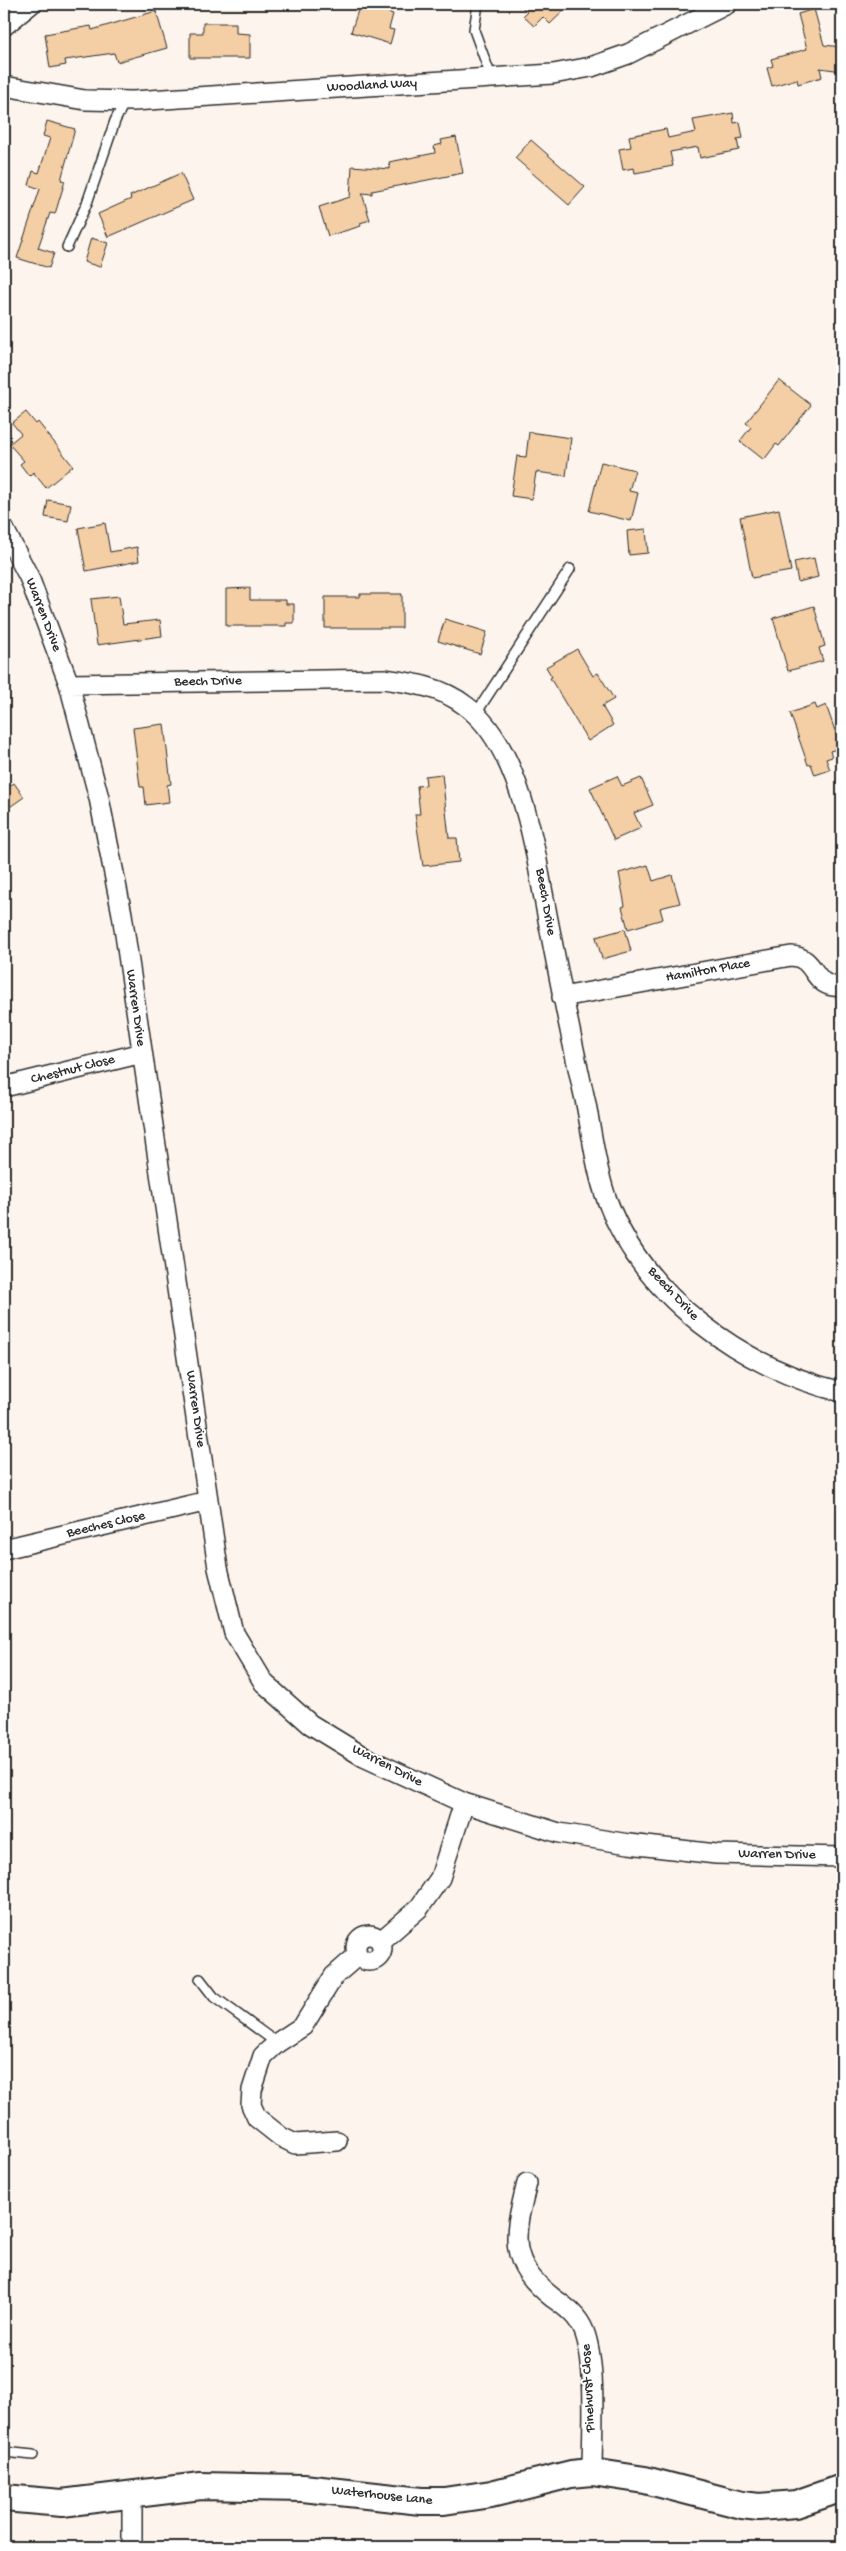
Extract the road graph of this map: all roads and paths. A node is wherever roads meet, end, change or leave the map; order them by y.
1 (31, 4) edge
2 (478, 4) edge
3 (727, 4) edge
4 (4, 26) edge
5 (492, 79) junction
6 (4, 86) edge
7 (125, 101) junction
8 (67, 247) dead end
9 (4, 528) edge
10 (570, 569) dead end
11 (69, 684) junction
12 (475, 715) junction
13 (842, 986) edge
14 (562, 997) junction
15 (142, 1054) junction
16 (4, 1087) edge
17 (842, 1392) edge
18 (208, 1501) junction
19 (4, 1549) edge
20 (464, 1804) junction
21 (842, 1857) edge
22 (200, 1979) dead end
23 (277, 2043) junction
24 (337, 2141) dead end
25 (527, 2183) dead end
26 (4, 2452) edge
27 (33, 2454) dead end
28 (592, 2472) junction
29 (842, 2488) edge
30 (132, 2494) junction
31 (4, 2498) edge
32 (132, 2547) edge

1 - 4 street
2 - 5 lane
3 - 5 street, Woodland Way
5 - 7 street, Woodland Way
6 - 7 street, Woodland Way
7 - 8 lane
9 - 11 street, Warren Drive
10 - 12 lane
11 - 12 street, Beech Drive
11 - 15 street, Warren Drive
12 - 14 street, Beech Drive
13 - 14 street, Hamilton Place
14 - 17 street, Beech Drive
15 - 16 street, Chestnut Close
15 - 18 street, Warren Drive
18 - 19 street, Beeches Close
18 - 20 street, Warren Drive
20 - 21 street, Warren Drive
20 - 23 street
22 - 23 lane
23 - 24 street
25 - 28 street, Pinehurst Close
26 - 27 lane
28 - 29 main road, Waterhouse Lane
28 - 30 main road, Waterhouse Lane
30 - 31 main road, Waterhouse Lane
30 - 32 street

